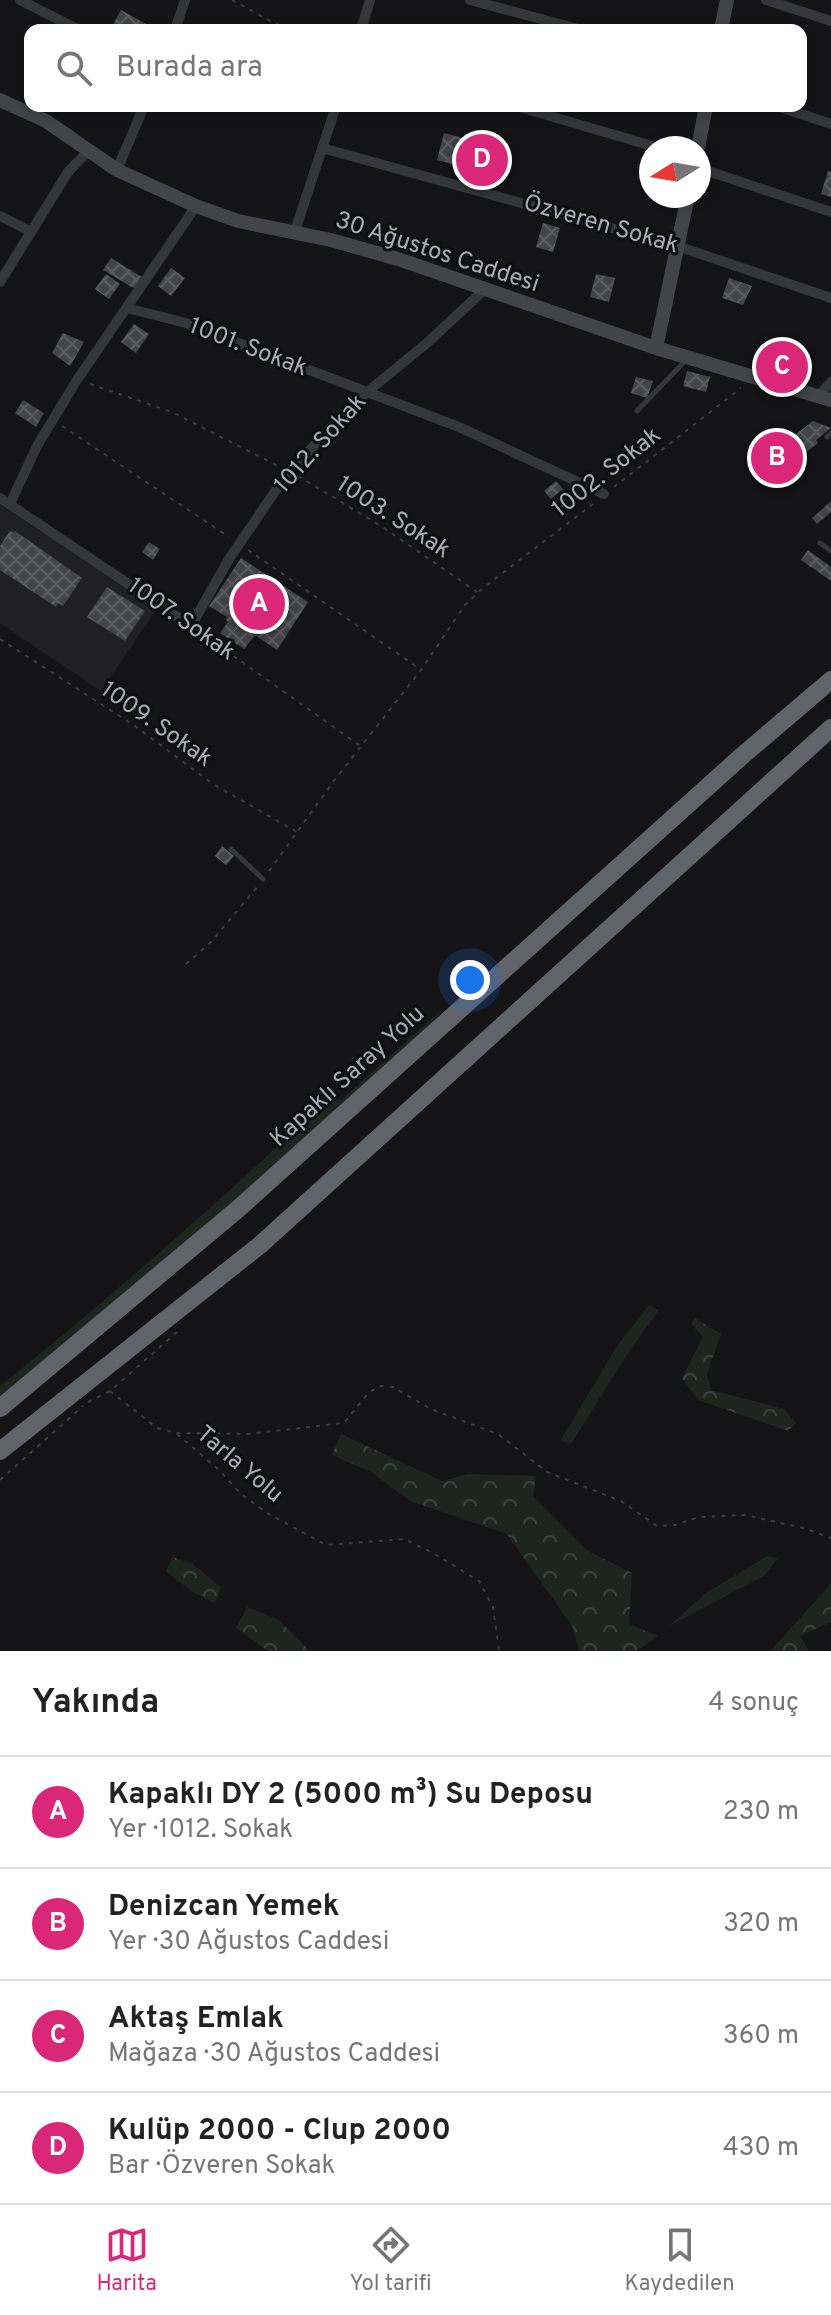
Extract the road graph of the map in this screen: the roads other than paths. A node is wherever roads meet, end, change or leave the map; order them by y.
1 (20, 0) edge
2 (185, 0) edge
3 (370, 0) edge
4 (727, 0) edge
5 (766, 0) edge
6 (477, 1) edge
7 (831, 21) edge
8 (67, 24) edge
9 (177, 24) edge
10 (363, 24) edge
11 (560, 24) edge
12 (722, 24) edge
13 (0, 100) edge
14 (24, 111) edge
15 (26, 112) edge
16 (141, 112) edge
17 (334, 112) edge
18 (536, 112) edge
19 (705, 112) edge
20 (794, 112) edge
21 (831, 124) edge
22 (700, 136) edge
23 (639, 142) edge
24 (322, 148) junction
25 (88, 151) junction
26 (117, 170) junction
27 (711, 172) edge
28 (196, 206) junction
29 (685, 208) edge
30 (831, 212) edge
31 (0, 216) edge
32 (30, 231) junction
33 (294, 234) junction
34 (677, 246) junction
35 (0, 282) edge
36 (484, 290) junction
37 (831, 298) edge
38 (127, 308) junction
39 (656, 348) junction
40 (688, 357) junction
41 (831, 382) edge
42 (366, 393) junction
43 (824, 398) edge
44 (637, 411) dead end
45 (604, 494) road end
46 (5, 501) edge
47 (820, 543) dead end
48 (831, 551) edge
49 (191, 626) joint
50 (831, 680) edge
51 (831, 728) edge
52 (231, 849) dead end
53 (263, 879) road end
54 (0, 1408) edge
55 (0, 1451) edge

1 - 8 street
2 - 9 street
3 - 10 street
4 - 12 street
5 - 7 street
6 - 11 street
13 - 14 street, 30 Ağustos Caddesi
15 - 25 street, 30 Ağustos Caddesi
16 - 26 street
17 - 24 street
18 - 23 street
19 - 22 street
20 - 21 street
24 - 33 street
24 - 34 street, Özveren Sokak
25 - 26 street, 30 Ağustos Caddesi
25 - 32 street
26 - 28 street, 30 Ağustos Caddesi
27 - 30 street
28 - 33 street, 30 Ağustos Caddesi
28 - 38 street
29 - 34 street
31 - 32 street
32 - 35 street
33 - 36 street, 30 Ağustos Caddesi
34 - 37 street, Özveren Sokak
34 - 39 street
36 - 39 street, 30 Ağustos Caddesi
36 - 42 street, 1012. Sokak
38 - 42 street, 1001. Sokak
38 - 46 street
39 - 40 street, 30 Ağustos Caddesi
40 - 43 street, 30 Ağustos Caddesi
40 - 44 lane
41 - 43 street
42 - 45 street, 1001. Sokak
42 - 49 street, 1012. Sokak
46 - 49 street, 1007. Sokak
47 - 48 lane
50 - 54 highway, Kapaklı Saray Yolu
51 - 55 highway
52 - 53 lane

